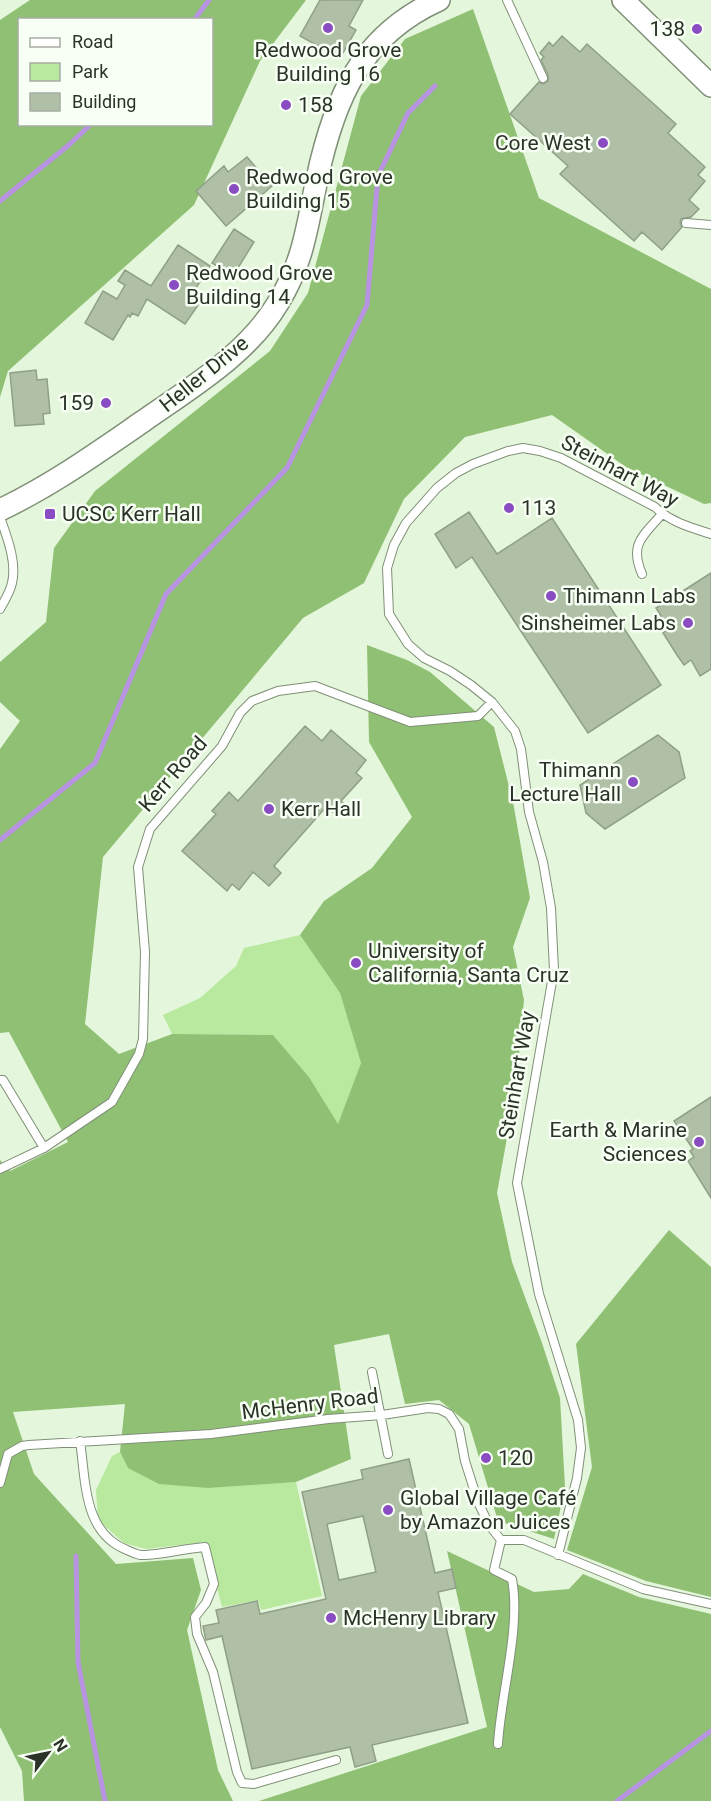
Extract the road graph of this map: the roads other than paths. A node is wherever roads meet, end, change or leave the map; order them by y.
1 (439, 0) edge
2 (507, 0) edge
3 (615, 0) edge
4 (628, 6) edge
5 (543, 78) dead end
6 (711, 86) edge
7 (686, 223) dead end
8 (711, 225) edge
9 (0, 510) edge
10 (662, 514) junction
11 (0, 517) edge
12 (711, 534) edge
13 (642, 574) dead end
14 (0, 609) edge
15 (492, 702) junction
16 (0, 1080) edge
17 (44, 1148) junction
18 (0, 1169) edge
19 (372, 1372) dead end
20 (382, 1414) junction
21 (80, 1441) junction
22 (388, 1454) dead end
23 (0, 1483) edge
24 (501, 1540) junction
25 (558, 1555) junction
26 (711, 1604) edge
27 (498, 1744) dead end
28 (336, 1760) dead end

1 - 9 main road, Heller Drive
2 - 5 lane
3 - 4 lane
4 - 6 main road
7 - 8 lane
10 - 12 lane, Steinhart Way
10 - 13 lane
10 - 15 lane, Steinhart Way
11 - 14 lane
15 - 17 lane, Kerr Road
15 - 25 lane, Steinhart Way
16 - 17 lane
17 - 18 lane, Kerr Road
19 - 20 lane
20 - 21 lane, McHenry Road
20 - 22 lane
20 - 24 lane, McHenry Road
21 - 23 lane, McHenry Road
21 - 28 lane
24 - 25 lane
24 - 27 lane
25 - 26 lane

